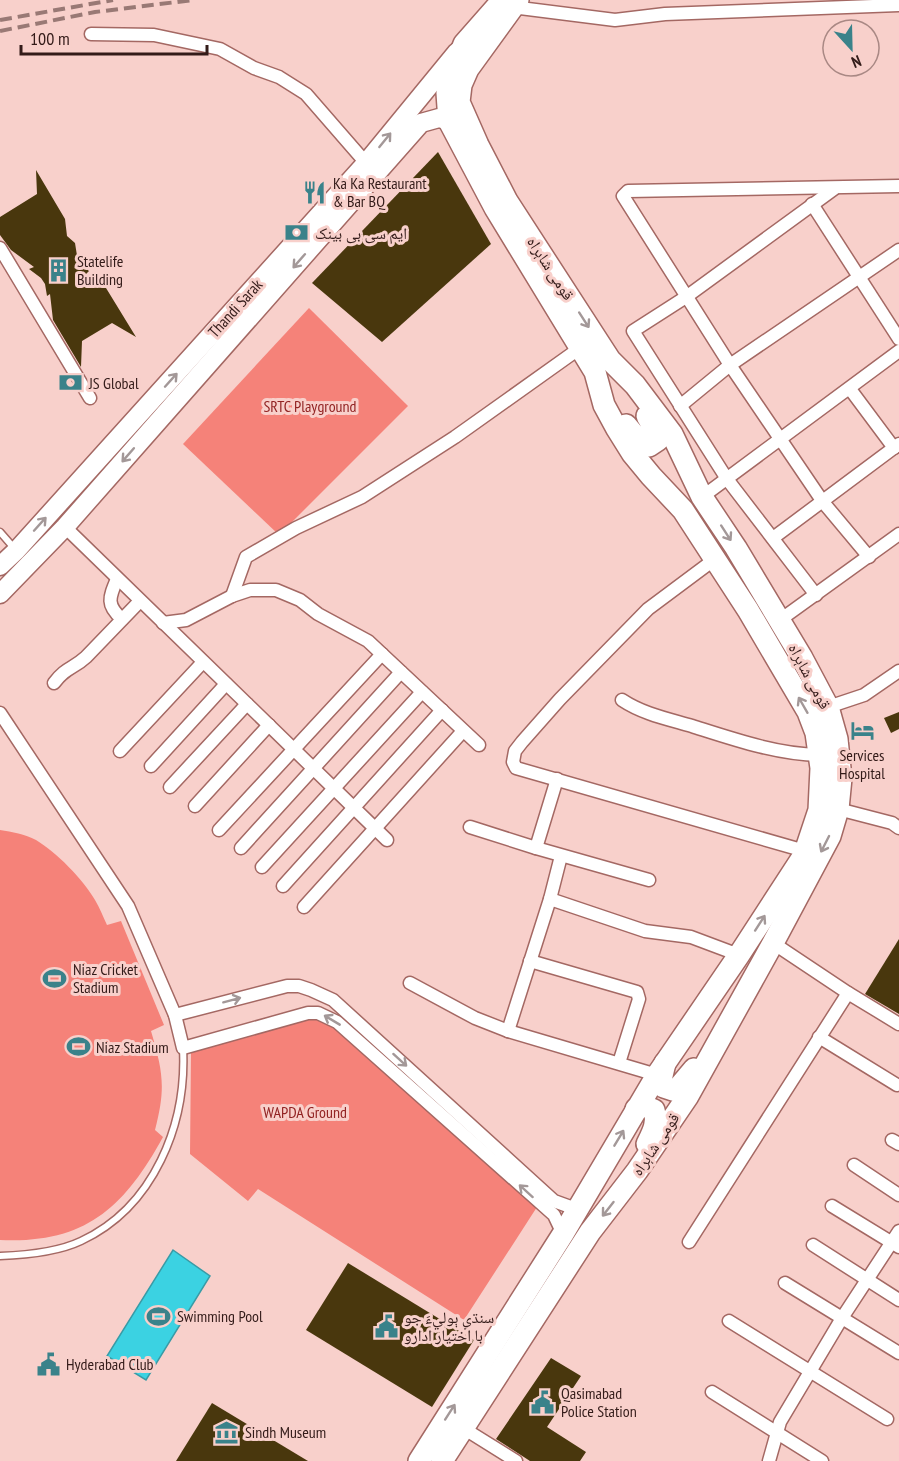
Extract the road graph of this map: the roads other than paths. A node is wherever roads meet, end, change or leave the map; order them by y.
1 (511, 2) edge
2 (899, 4) edge
3 (91, 34) dead end
4 (464, 44) junction
5 (449, 121) junction
6 (366, 164) junction
7 (899, 186) edge
8 (834, 189) junction
9 (812, 204) junction
10 (0, 248) edge
11 (899, 250) edge
12 (858, 278) junction
13 (686, 297) junction
14 (899, 339) edge
15 (580, 348) junction
16 (899, 351) edge
17 (730, 365) junction
18 (603, 366) junction
19 (850, 389) junction
20 (90, 398) dead end
21 (680, 406) junction
22 (780, 438) junction
23 (896, 446) edge
24 (727, 479) junction
25 (702, 496) junction
26 (823, 502) junction
27 (64, 527) junction
28 (0, 532) edge
29 (899, 534) edge
30 (773, 538) junction
31 (16, 551) junction
32 (869, 557) junction
33 (715, 559) junction
34 (0, 566) edge
35 (117, 579) junction
36 (0, 594) edge
37 (816, 595) junction
38 (232, 596) junction
39 (140, 601) junction
40 (122, 619) junction
41 (780, 620) junction
42 (163, 623) junction
43 (382, 654) junction
44 (203, 662) junction
45 (899, 671) edge
46 (401, 672) junction
47 (54, 683) dead end
48 (226, 684) junction
49 (422, 692) junction
50 (622, 700) dead end
51 (247, 704) junction
52 (828, 707) junction
53 (442, 711) junction
54 (0, 713) edge
55 (268, 725) junction
56 (463, 730) junction
57 (479, 745) dead end
58 (825, 745) junction
59 (295, 750) junction
60 (120, 751) dead end
61 (150, 766) dead end
62 (313, 768) junction
63 (557, 779) junction
64 (171, 787) dead end
65 (334, 789) junction
66 (195, 806) dead end
67 (355, 808) junction
68 (838, 809) junction
69 (897, 821) edge
70 (470, 827) dead end
71 (376, 828) junction
72 (219, 830) dead end
73 (387, 840) dead end
74 (242, 848) dead end
75 (536, 848) junction
76 (805, 851) junction
77 (561, 856) junction
78 (262, 867) dead end
79 (649, 880) dead end
80 (283, 886) dead end
81 (550, 899) junction
82 (304, 907) dead end
83 (773, 943) junction
84 (739, 955) junction
85 (530, 961) junction
86 (410, 983) dead end
87 (848, 993) junction
88 (175, 1015) junction
89 (732, 1018) junction
90 (899, 1024) edge
91 (507, 1031) junction
92 (819, 1038) junction
93 (183, 1048) junction
94 (619, 1062) junction
95 (661, 1068) junction
96 (897, 1085) dead end
97 (636, 1109) junction
98 (854, 1166) dead end
99 (628, 1183) junction
100 (899, 1195) edge
101 (832, 1206) dead end
102 (576, 1209) junction
103 (899, 1231) edge
104 (562, 1234) junction
105 (689, 1242) dead end
106 (813, 1245) dead end
107 (895, 1245) edge
108 (0, 1256) edge
109 (867, 1281) junction
110 (785, 1283) dead end
111 (899, 1300) edge
112 (842, 1318) junction
113 (729, 1321) dead end
114 (899, 1353) edge
115 (809, 1372) junction
116 (712, 1392) dead end
117 (887, 1419) dead end
118 (463, 1428) junction
119 (776, 1433) junction
120 (419, 1461) edge
121 (442, 1461) edge
122 (516, 1461) edge
123 (769, 1461) edge
124 (822, 1461) edge

1 - 2 street
1 - 4 highway, قومی شاہراہ
1 -> 18 highway, قومی شاہراہ
3 - 6 street
4 - 5 highway, قومی شاہراہ
6 -> 4 main road, Thandi Sarak
5 - 15 highway, قومی شاہراہ
5 -> 27 main road, Thandi Sarak
31 -> 6 main road, Thandi Sarak
7 - 8 street
8 - 9 street
8 - 13 street
9 - 12 street
9 - 13 street
10 - 20 street
11 - 12 street
12 - 14 street
12 - 17 street
13 - 17 street
13 - 21 street
15 - 18 highway, قومی شاہراہ
15 - 38 street
16 - 19 street
17 - 21 street
17 - 22 street
18 - 25 highway, قومی شاہراہ
18 - 33 highway, قومی شاہراہ
19 - 22 street
19 - 23 street
21 - 24 street
22 - 24 street
22 - 26 street
23 - 26 street
24 - 25 street
24 - 30 street
25 -> 41 highway, قومی شاہراہ
26 - 30 street
26 - 32 street
27 - 35 street
27 - 36 main road, Thandi Sarak
28 - 31 lane
29 - 32 street
30 - 37 street
31 - 34 main road, Thandi Sarak
32 - 37 street
58 -> 33 highway, قومی شاہراہ
33 - 63 street
35 - 39 street
35 - 40 street
37 - 41 street
38 - 42 street
38 - 43 street
39 - 40 street
39 - 42 street
40 - 47 street
41 - 52 highway, قومی شاہراہ
42 - 44 street
43 - 46 street
43 - 59 street
44 - 48 street
44 - 60 street
45 - 52 street
46 - 49 street
46 - 62 street
48 - 51 street
48 - 61 street
49 - 53 street
49 - 65 street
50 - 58 street
51 - 55 street
51 - 64 street
52 - 58 highway, قومی شاہراہ
53 - 56 street
53 - 67 street
54 - 88 street
55 - 59 street
55 - 66 street
56 - 57 street
56 - 71 street
58 - 68 highway, قومی شاہراہ
58 - 76 highway, قومی شاہراہ
59 - 62 street
59 - 72 street
62 - 65 street
62 - 74 street
63 - 75 street
63 - 76 street
65 - 67 street
65 - 78 street
67 - 71 street
67 - 80 street
68 - 69 street
68 -> 83 highway, قومی شاہراہ
70 - 75 street
71 - 73 street
71 - 82 street
75 - 77 street
84 -> 76 highway, قومی شاہراہ
77 - 79 street
77 - 81 street
81 - 84 street
81 - 85 street
83 - 87 street
83 - 89 highway, قومی شاہراہ
84 - 95 highway, قومی شاہراہ
85 - 91 street
85 - 94 street
86 - 91 street
87 - 90 street
87 - 92 street
88 - 93 street
88 -> 102 street
89 - 95 highway
89 - 99 highway, قومی شاہراہ
91 - 94 street
92 - 96 street
92 - 105 street
104 -> 93 street
93 - 108 lane
94 - 95 street
95 - 97 highway, قومی شاہراہ
97 - 99 highway
102 -> 97 highway, قومی شاہراہ
98 - 100 street
99 -> 118 highway, قومی شاہراہ
101 - 107 street
102 - 104 highway, قومی شاہراہ
103 - 107 street
120 -> 104 highway, قومی شاہراہ
106 - 109 street
107 - 109 street
109 - 111 street
109 - 112 street
110 - 112 street
112 - 114 street
112 - 115 street
113 - 115 street
115 - 117 street
115 - 119 street
116 - 119 street
118 - 121 highway, قومی شاہراہ
118 - 122 street
119 - 123 street
119 - 124 street

